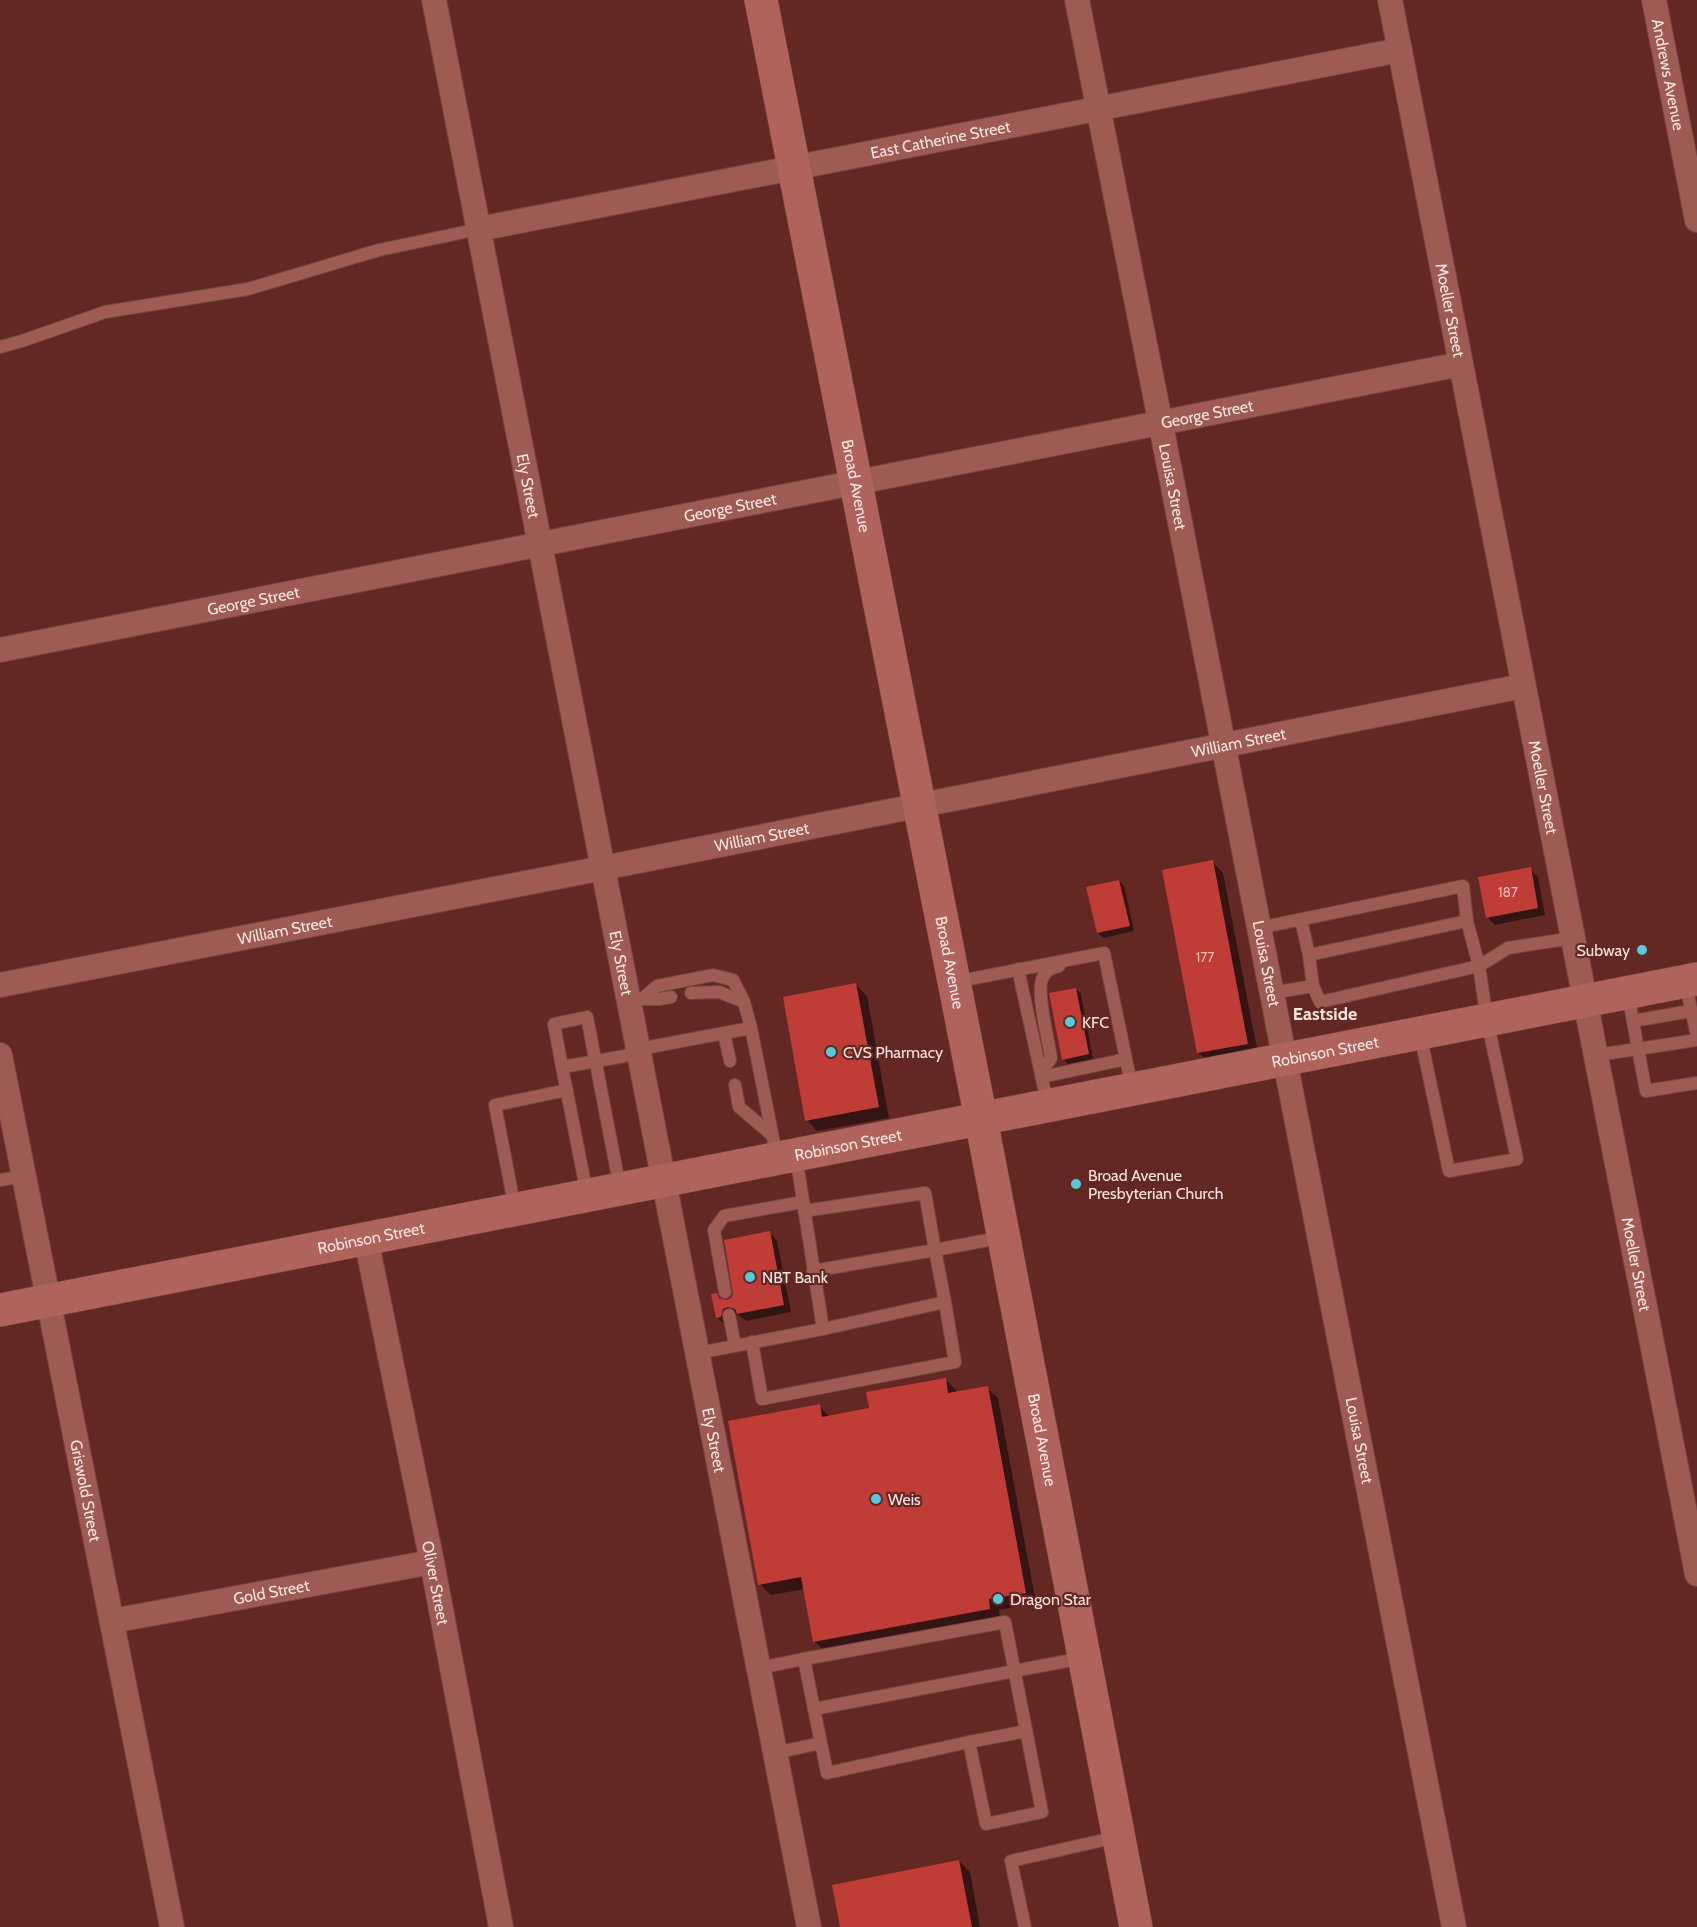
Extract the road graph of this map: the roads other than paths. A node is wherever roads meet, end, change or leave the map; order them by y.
1 (434, 0) edge
2 (761, 0) edge
3 (1077, 0) edge
4 (1390, 0) edge
5 (1654, 0) edge
6 (1400, 50) junction
7 (1098, 109) junction
8 (795, 168) junction
9 (1697, 220) edge
10 (479, 229) junction
11 (0, 347) edge
12 (1461, 364) junction
13 (1162, 423) junction
14 (856, 482) junction
15 (540, 544) junction
16 (0, 650) edge
17 (1523, 686) junction
18 (1225, 744) junction
19 (919, 805) junction
20 (603, 868) junction
21 (1301, 920) junction
22 (1467, 921) junction
23 (1259, 928) junction
24 (1573, 938) junction
25 (1309, 954) junction
26 (1085, 957) junction
27 (1479, 966) junction
28 (1018, 969) junction
29 (954, 982) junction
30 (0, 985) edge
31 (1313, 986) junction
32 (1691, 991) edge
33 (691, 993) dead end
34 (1272, 993) junction
35 (671, 997) dead end
36 (636, 999) junction
37 (1586, 1001) junction
38 (744, 1002) junction
39 (1630, 1007) junction
40 (1487, 1020) junction
41 (752, 1028) junction
42 (724, 1033) junction
43 (1420, 1033) junction
44 (1697, 1038) edge
45 (639, 1049) junction
46 (1638, 1049) junction
47 (0, 1054) edge
48 (1596, 1055) junction
49 (1284, 1060) junction
50 (596, 1061) junction
51 (730, 1061) dead end
52 (562, 1067) junction
53 (1129, 1074) junction
54 (1696, 1083) edge
55 (735, 1084) dead end
56 (1044, 1085) junction
57 (567, 1090) junction
58 (981, 1119) junction
59 (782, 1150) junction
60 (24, 1176) junction
61 (0, 1180) edge
62 (665, 1181) junction
63 (620, 1189) junction
64 (587, 1196) junction
65 (804, 1207) junction
66 (515, 1210) junction
67 (1004, 1238) junction
68 (366, 1239) junction
69 (935, 1250) junction
70 (813, 1271) junction
71 (725, 1292) dead end
72 (49, 1300) junction
73 (945, 1302) junction
74 (0, 1310) edge
75 (729, 1315) dead end
76 (823, 1329) junction
77 (752, 1342) junction
78 (735, 1346) junction
79 (698, 1353) junction
80 (432, 1562) junction
81 (1697, 1574) edge
82 (112, 1622) junction
83 (1084, 1658) junction
84 (804, 1659) junction
85 (759, 1668) junction
86 (1014, 1671) junction
87 (814, 1709) junction
88 (1026, 1731) junction
89 (969, 1742) junction
90 (821, 1743) junction
91 (775, 1753) junction
92 (1119, 1837) junction
93 (172, 1927) edge
94 (501, 1927) edge
95 (809, 1927) edge
96 (1025, 1927) edge
97 (1136, 1927) edge
98 (1454, 1927) edge

1 - 10 street, Ely Street
2 - 8 main road, Broad Avenue
3 - 7 street, Louisa Street
4 - 6 street, Moeller Street
5 - 9 street, Andrews Avenue
6 - 7 street, East Catherine Street
6 - 12 street, Moeller Street
7 - 8 street, East Catherine Street
7 - 13 street, Louisa Street
8 - 10 street, East Catherine Street
8 - 14 main road, Broad Avenue
10 - 11 lane
10 - 15 street, Ely Street
12 - 13 street, George Street
12 - 17 street, Moeller Street
13 - 14 street, George Street
13 - 18 street, Louisa Street
14 - 15 street, George Street
14 - 19 main road, Broad Avenue
15 - 16 street, George Street
15 - 20 street, Ely Street
17 - 18 street, William Street
17 - 24 street, Moeller Street
18 - 19 street, William Street
18 - 23 street, Louisa Street
19 - 20 street, William Street
19 - 29 main road, Broad Avenue
20 - 30 street, William Street
20 - 36 street, Ely Street
21 - 22 lane
21 - 23 lane
21 - 25 lane
22 - 25 lane
22 - 27 lane
23 - 34 street, Louisa Street
24 - 27 lane
24 - 37 street, Moeller Street
25 - 31 lane
26 - 28 lane
26 - 53 lane
26 - 56 lane
27 - 31 lane
27 - 40 lane
28 - 29 lane
28 - 56 lane
29 - 58 main road, Broad Avenue
31 - 34 lane
32 - 39 main road, Robinson Street
32 - 44 lane
33 - 38 lane
34 - 49 street, Louisa Street
35 - 36 lane
36 - 38 lane
36 - 45 street, Ely Street
37 - 39 main road, Robinson Street
37 - 40 main road, Robinson Street
37 - 48 street, Moeller Street
38 - 41 lane
39 - 46 lane
40 - 43 main road, Robinson Street
40 - 43 lane
41 - 42 lane
41 - 59 lane
42 - 45 lane
42 - 51 lane
43 - 49 main road, Robinson Street
44 - 46 lane
45 - 50 lane
45 - 62 street, Ely Street
46 - 48 lane
46 - 54 lane
47 - 60 street, Griswold Street
48 - 81 street, Moeller Street
49 - 53 main road, Robinson Street
49 - 98 street, Louisa Street
50 - 52 lane
50 - 52 lane
50 - 63 lane
52 - 57 lane
53 - 56 main road, Robinson Street
55 - 59 lane
56 - 58 main road, Robinson Street
57 - 64 lane
57 - 66 lane
58 - 59 main road, Robinson Street
58 - 67 main road, Broad Avenue
59 - 62 main road, Robinson Street
59 - 65 lane
60 - 61 lane
60 - 72 street, Griswold Street
62 - 63 main road, Robinson Street
62 - 79 street, Ely Street
63 - 64 main road, Robinson Street
64 - 66 main road, Robinson Street
65 - 69 lane
65 - 70 lane
65 - 71 lane
66 - 68 main road, Robinson Street
67 - 69 lane
67 - 83 main road, Broad Avenue
68 - 72 main road, Robinson Street
68 - 80 street, Oliver Street
69 - 70 lane
69 - 73 lane
70 - 76 lane
72 - 74 main road, Robinson Street
72 - 82 street, Griswold Street
73 - 76 lane
73 - 77 lane
75 - 78 lane
76 - 77 lane
77 - 78 lane
78 - 79 lane
79 - 85 street, Ely Street
80 - 82 street, Gold Street
80 - 94 street, Oliver Street
82 - 93 street, Griswold Street
83 - 86 lane
83 - 92 main road, Broad Avenue
84 - 85 lane
84 - 86 lane
84 - 87 lane
85 - 91 street, Ely Street
86 - 87 lane
86 - 88 lane
87 - 90 lane
88 - 89 lane
88 - 89 lane
89 - 90 lane
90 - 91 lane
91 - 95 street, Ely Street
92 - 96 lane
92 - 97 main road, Broad Avenue

